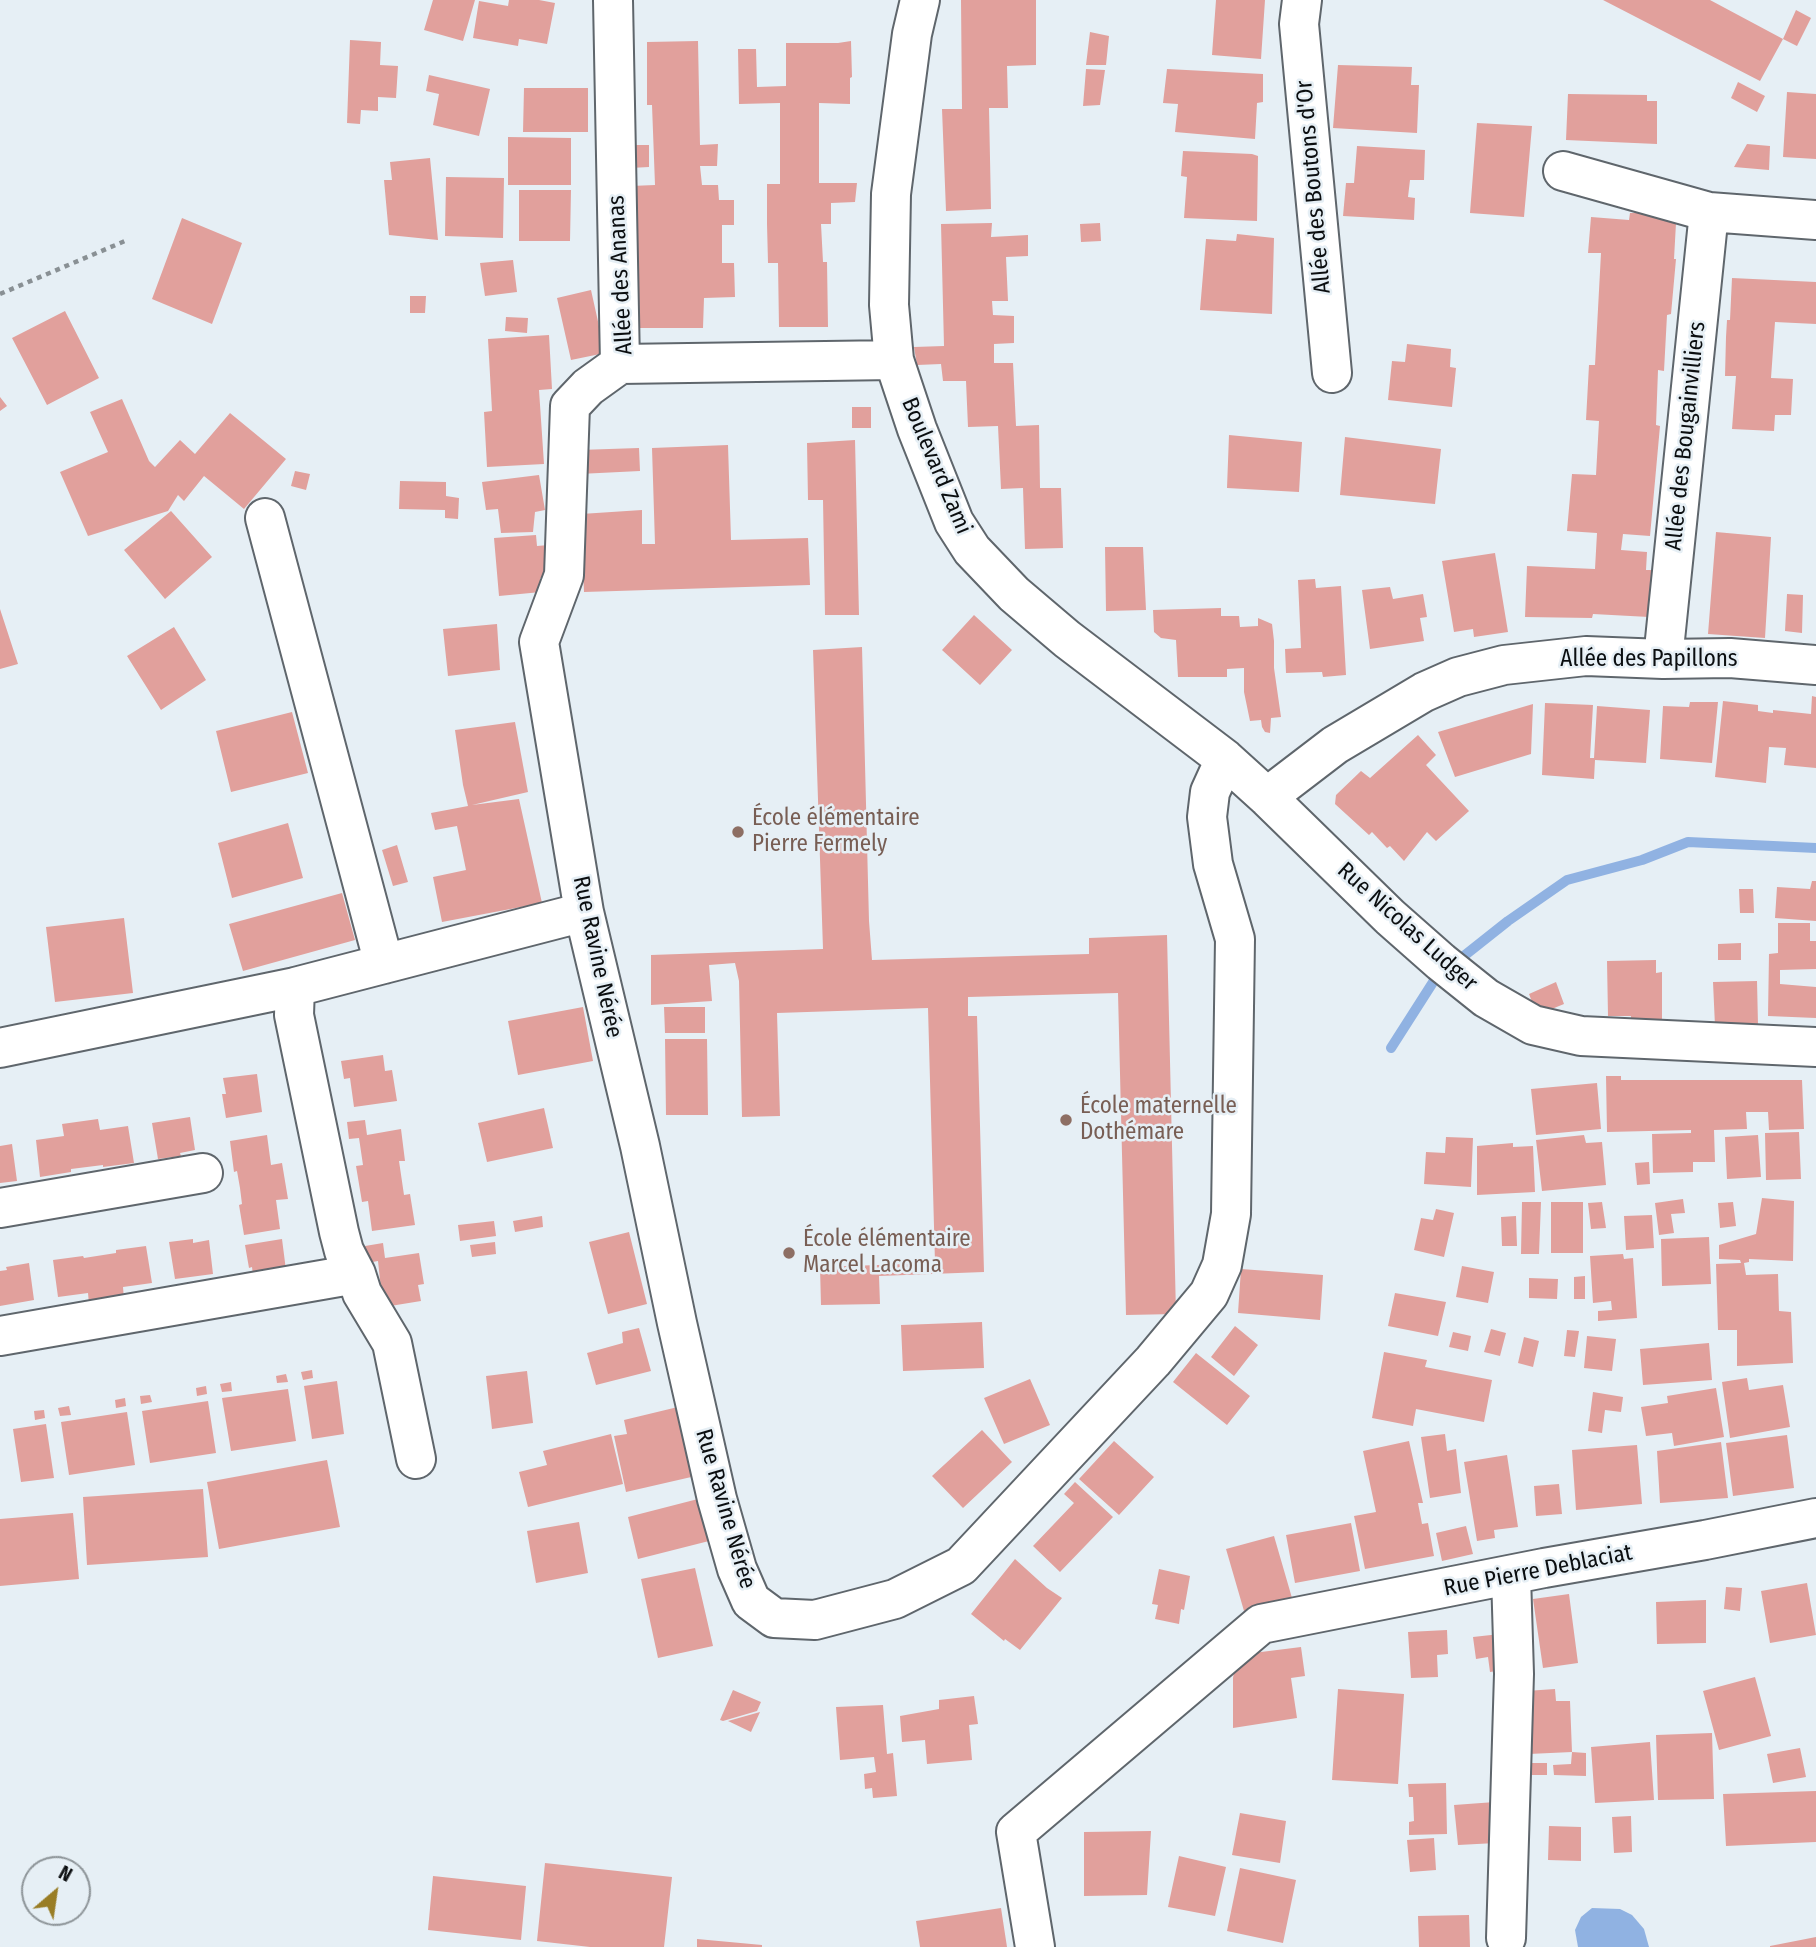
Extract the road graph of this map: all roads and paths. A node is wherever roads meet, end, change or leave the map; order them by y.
1 (613, 0) edge
2 (920, 0) edge
3 (1302, 0) edge
4 (1563, 171) dead end
5 (1709, 212) junction
6 (1816, 220) edge
7 (125, 241) dead end
8 (0, 294) edge
9 (894, 360) junction
10 (620, 364) junction
11 (1332, 373) dead end
12 (265, 518) dead end
13 (1663, 659) junction
14 (1816, 665) edge
15 (1225, 759) junction
16 (1266, 797) junction
17 (584, 912) junction
18 (384, 964) junction
19 (295, 987) junction
20 (1816, 1047) edge
21 (0, 1048) edge
22 (203, 1173) dead end
23 (0, 1208) edge
24 (356, 1274) junction
25 (0, 1336) edge
26 (416, 1459) dead end
27 (1816, 1518) edge
28 (1511, 1575) junction
29 (1506, 1938) dead end
30 (1035, 1947) edge

1 - 10 street, Allée des Ananas
2 - 9 street, Boulevard Zami
3 - 11 street, Allée des Boutons d'Or
4 - 5 street
5 - 6 street
5 - 13 street, Allée des Bougainvilliers
7 - 8 path
9 - 10 street, Allée des Ananas
9 - 15 street, Boulevard Zami
10 - 17 street, Rue Ravine Nérée
12 - 18 street
13 - 14 street, Allée des Papillons
13 - 16 street, Allée des Papillons
15 - 16 street, Boulevard Zami
15 - 17 street, Rue Ravine Nérée
16 - 20 street, Rue Nicolas Ludger
17 - 18 street
18 - 19 street
19 - 21 street
19 - 24 street
22 - 23 street
24 - 25 street
24 - 26 street
27 - 28 street, Rue Pierre Deblaciat
28 - 29 street
28 - 30 street, Rue Pierre Deblaciat

